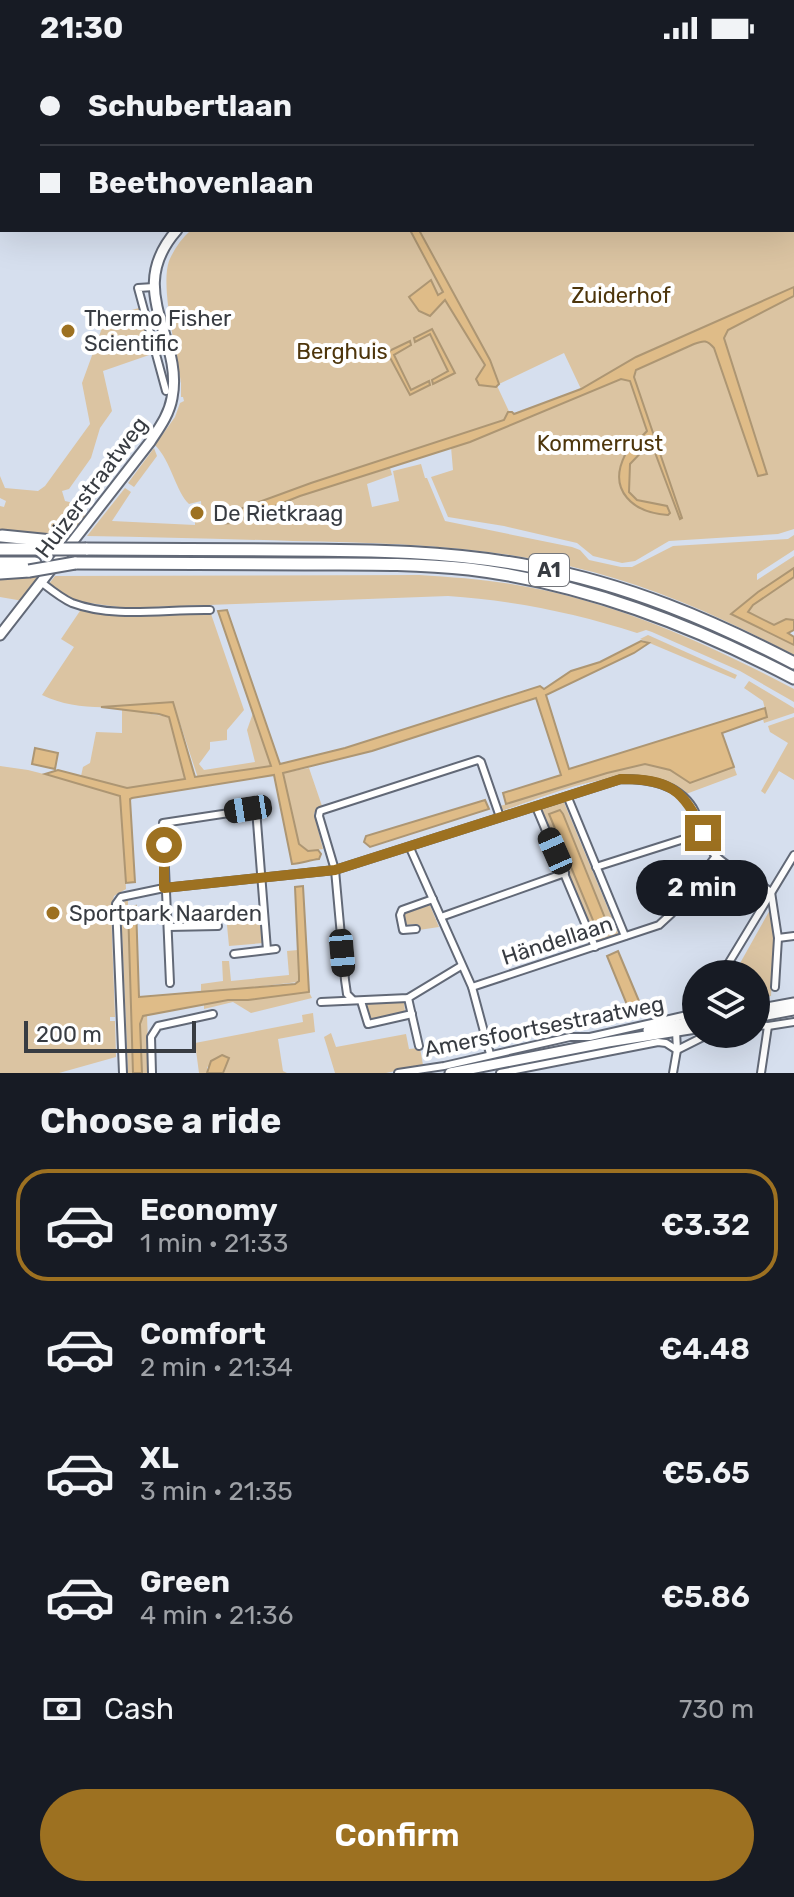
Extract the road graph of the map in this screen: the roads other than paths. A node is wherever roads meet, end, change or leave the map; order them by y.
1 (176, 232) edge
2 (154, 287) junction
3 (166, 344) junction
4 (155, 347) junction
5 (166, 391) dead end
6 (1, 542) edge
7 (0, 563) edge
8 (32, 567) junction
9 (0, 573) edge
10 (41, 582) junction
11 (210, 610) dead end
12 (0, 635) edge
13 (794, 663) edge
14 (794, 678) edge
15 (568, 798) junction
16 (536, 807) junction
17 (500, 817) junction
18 (703, 833) junction
19 (410, 848) junction
20 (794, 855) edge
21 (716, 856) junction
22 (596, 867) junction
23 (335, 870) junction
24 (565, 873) junction
25 (263, 877) junction
26 (164, 888) junction
27 (771, 892) junction
28 (433, 899) junction
29 (441, 917) junction
30 (218, 926) dead end
31 (168, 927) junction
32 (416, 929) dead end
33 (625, 936) junction
34 (794, 936) edge
35 (778, 938) junction
36 (595, 947) junction
37 (276, 949) dead end
38 (267, 950) junction
39 (234, 954) dead end
40 (730, 960) edge
41 (461, 966) junction
42 (170, 983) dead end
43 (472, 987) junction
44 (775, 987) dead end
45 (408, 998) junction
46 (352, 999) junction
47 (361, 1001) junction
48 (321, 1002) dead end
49 (794, 1003) edge
50 (770, 1007) edge
51 (794, 1010) edge
52 (213, 1014) dead end
53 (412, 1014) junction
54 (770, 1014) edge
55 (682, 1016) edge
56 (794, 1022) edge
57 (682, 1026) edge
58 (770, 1026) edge
59 (676, 1028) junction
60 (682, 1028) edge
61 (419, 1046) dead end
62 (682, 1048) edge
63 (765, 1048) edge
64 (677, 1050) junction
65 (490, 1054) junction
66 (552, 1061) junction
67 (123, 1073) edge
68 (152, 1073) edge
69 (398, 1073) edge
70 (450, 1073) edge
71 (500, 1073) edge
72 (554, 1073) edge
73 (673, 1073) edge
74 (761, 1073) edge

1 - 2 street, Huizerstraatweg
2 - 3 street, Huizerstraatweg
2 - 4 street
3 - 4 street
3 - 10 street, Huizerstraatweg
4 - 5 street
6 - 13 highway, A1, bridge
7 - 8 highway, A1
8 - 9 highway, A1
8 - 14 highway, A1, bridge
10 - 11 street, Huizerstraatweg
10 - 12 street, Huizerstraatweg
15 - 16 street
15 - 18 street
15 - 22 street
16 - 17 street
16 - 24 street
17 - 19 street
17 - 23 street
18 - 21 street
18 - 22 street
19 - 23 street
19 - 28 street
20 - 27 street
21 - 27 street
21 - 33 street, Händellaan
22 - 33 street
23 - 25 street
23 - 46 street
24 - 29 street
24 - 36 street
25 - 26 street
25 - 26 street
25 - 38 street
26 - 31 street
26 - 67 street
27 - 35 street
27 - 40 street
28 - 29 street
28 - 32 street
29 - 41 street
30 - 31 street
31 - 42 street
33 - 36 street, Händellaan
34 - 35 street
35 - 44 street
36 - 43 street, Händellaan
37 - 38 street
38 - 39 street
41 - 43 street
41 - 45 street
43 - 65 street
45 - 47 street
45 - 53 street
46 - 47 street
46 - 48 street
47 - 53 street
49 - 50 street
51 - 54 street
52 - 68 street
53 - 61 street
55 - 65 street, Amersfoortsestraatweg
56 - 58 street
57 - 59 street, Amersfoortsestraatweg
59 - 60 street, Amersfoortsestraatweg
59 - 64 street
59 - 70 street, Amersfoortsestraatweg
62 - 64 street
63 - 74 street
64 - 66 street, Amersfoortsestraatweg
64 - 73 street
65 - 69 street, Amersfoortsestraatweg
66 - 71 street, Amersfoortsestraatweg
66 - 72 street

